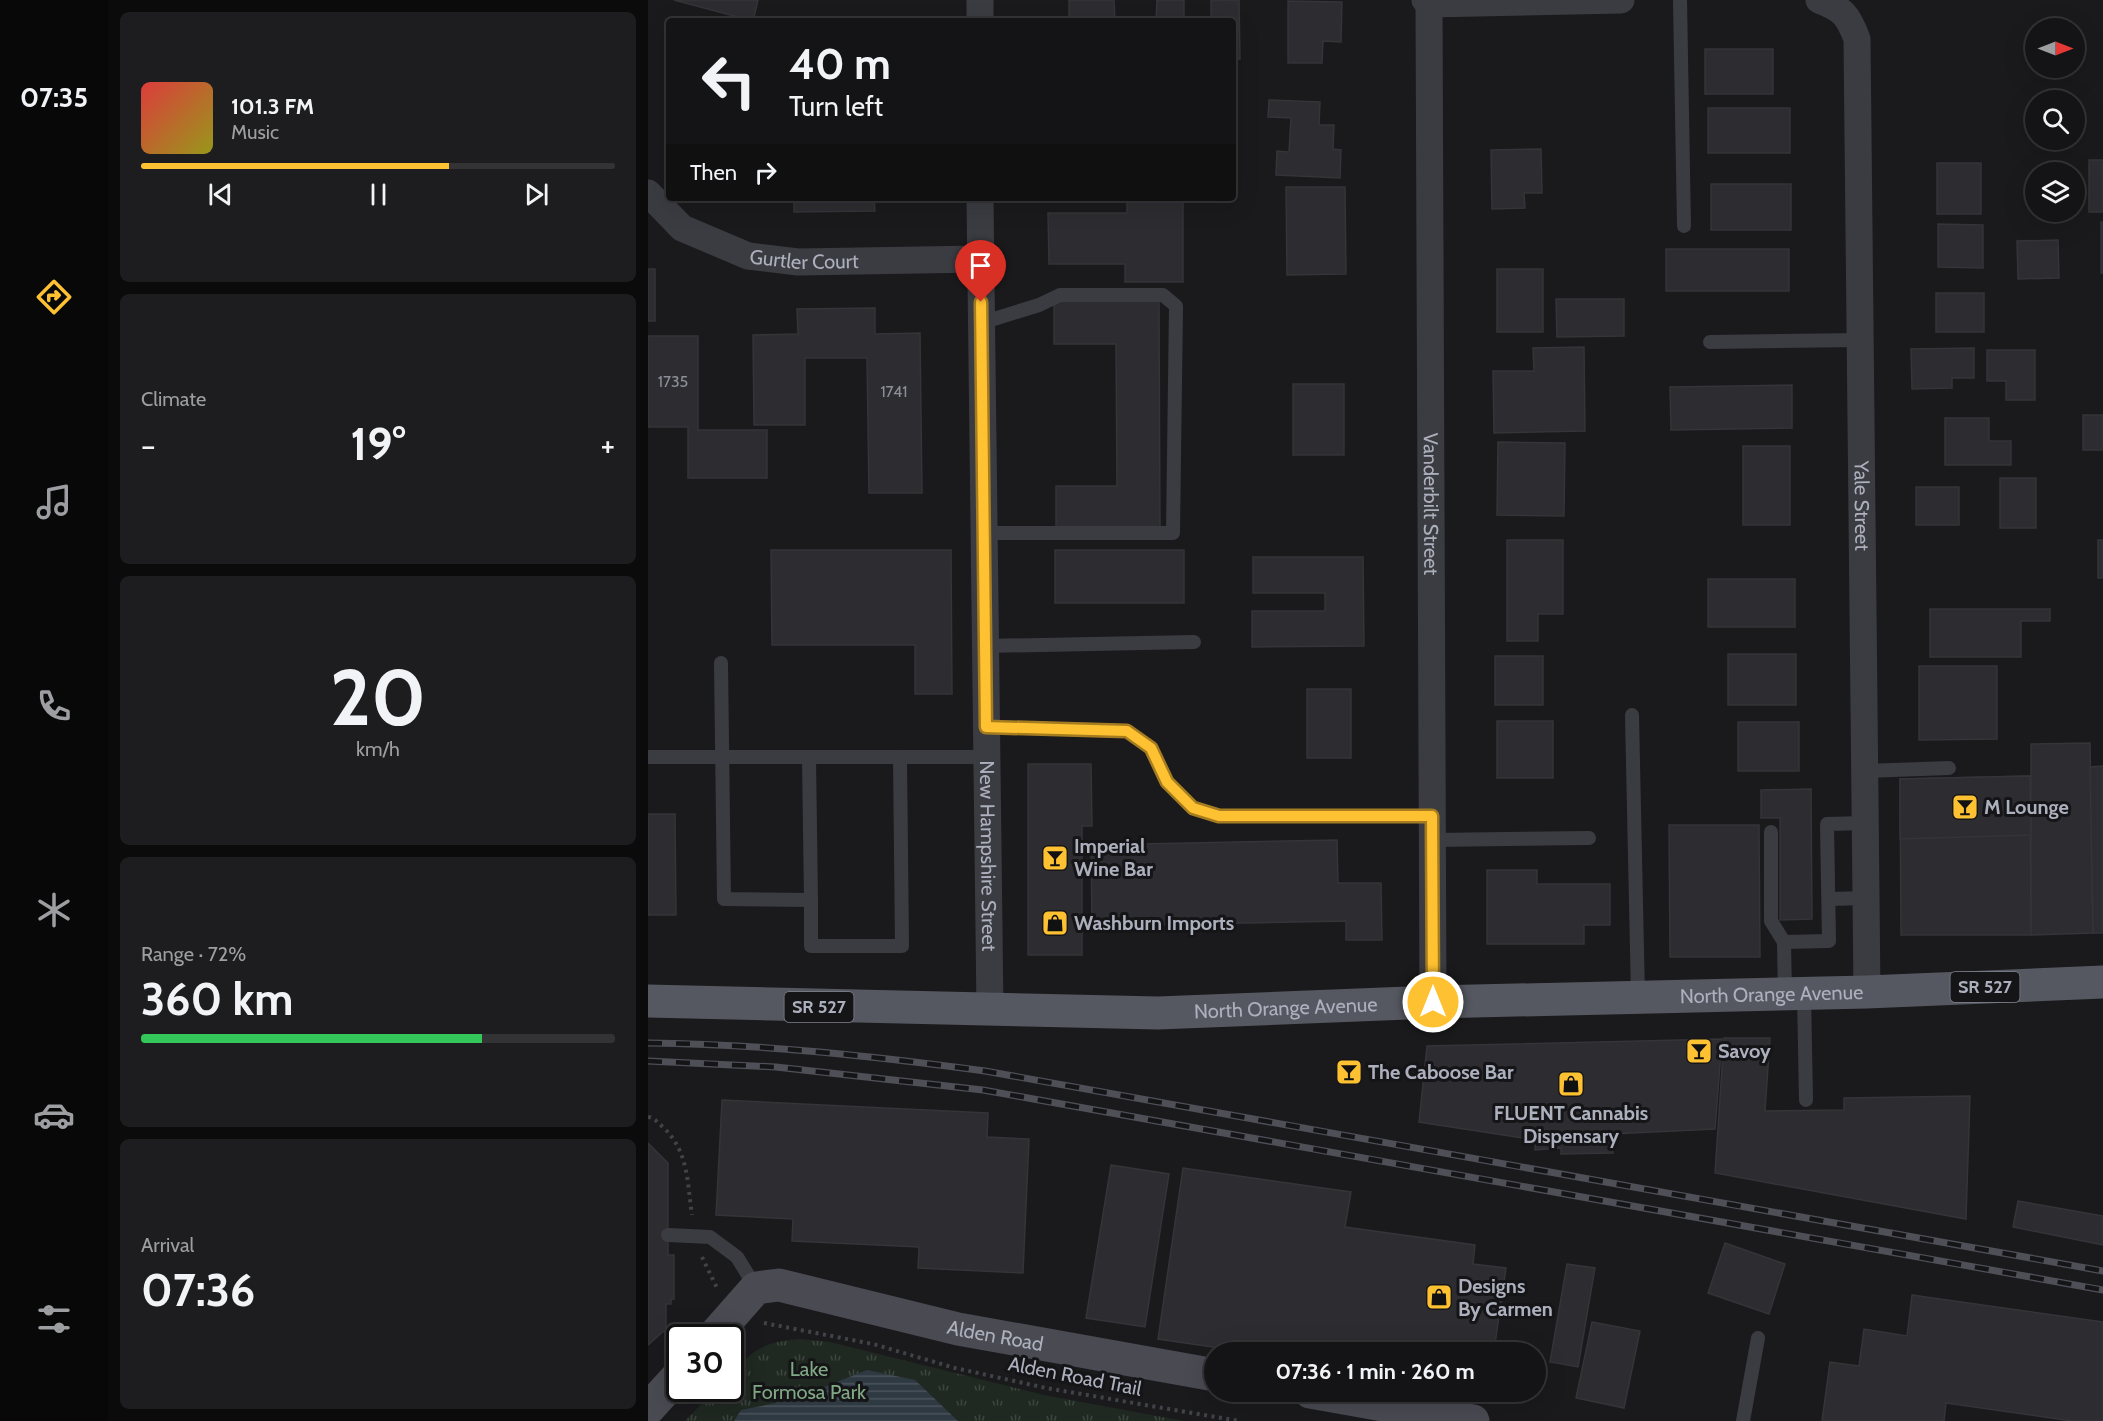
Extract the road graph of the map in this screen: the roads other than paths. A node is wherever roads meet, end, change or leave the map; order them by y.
1 (980, 0) edge
2 (1621, 0) edge
3 (1680, 0) edge
4 (1819, 0) edge
5 (1427, 2) edge
6 (980, 18) edge
7 (648, 193) edge
8 (980, 201) edge
9 (1684, 226) dead end
10 (980, 259) junction
11 (981, 323) junction
12 (1860, 340) junction
13 (1710, 342) dead end
14 (984, 533) junction
15 (1194, 642) dead end
16 (985, 646) junction
17 (721, 663) dead end
18 (1632, 716) dead end
19 (986, 727) junction
20 (648, 757) edge
21 (723, 757) junction
22 (809, 757) junction
23 (900, 757) junction
24 (987, 757) junction
25 (1949, 768) dead end
26 (1864, 771) junction
27 (1865, 823) junction
28 (1433, 828) junction
29 (1771, 832) dead end
30 (1589, 838) dead end
31 (1866, 898) junction
32 (1829, 899) junction
33 (811, 900) junction
34 (1784, 942) junction
35 (2103, 982) edge
36 (1867, 992) junction
37 (1795, 994) junction
38 (1638, 997) junction
39 (648, 1001) edge
40 (1433, 1002) junction
41 (990, 1011) junction
42 (1806, 1100) dead end
43 (668, 1235) dead end
44 (767, 1286) junction
45 (725, 1324) edge
46 (1758, 1338) dead end
47 (1204, 1373) edge
48 (666, 1389) edge
49 (1366, 1402) edge
50 (648, 1409) edge
51 (1473, 1421) edge
52 (1743, 1421) edge

1 - 6 street
2 - 5 street
3 - 9 lane
4 - 12 street, Yale Street
5 - 28 street, Vanderbilt Street
7 - 10 street, Gurtler Court
8 - 10 street, New Hampshire Street
10 - 11 street, New Hampshire Street
11 - 14 street, New Hampshire Street
11 - 14 lane
12 - 13 lane
12 - 26 street, Yale Street
14 - 16 street, New Hampshire Street
15 - 16 lane
16 - 19 street, New Hampshire Street
17 - 21 lane
18 - 38 lane
19 - 24 street, New Hampshire Street
19 - 28 lane
20 - 21 lane
21 - 22 lane
21 - 33 lane
22 - 23 lane
22 - 33 lane
23 - 24 lane
23 - 33 lane
24 - 41 street, New Hampshire Street
25 - 26 lane
26 - 27 street, Yale Street
27 - 31 street, Yale Street
27 - 32 lane
28 - 30 lane
28 - 40 street, Vanderbilt Street
29 - 34 lane
31 - 32 lane
31 - 36 street, Yale Street
32 - 34 lane
34 - 37 lane
35 - 36 main road, North Orange Avenue / SR 527
36 - 37 main road, North Orange Avenue / SR 527
37 - 38 main road, North Orange Avenue / SR 527
37 - 42 lane
38 - 40 main road, North Orange Avenue / SR 527
39 - 41 main road, North Orange Avenue / SR 527
40 - 41 main road, North Orange Avenue / SR 527
43 - 44 lane
44 - 45 street
44 - 47 street, Alden Road
46 - 52 lane
48 - 50 street
49 - 51 street

